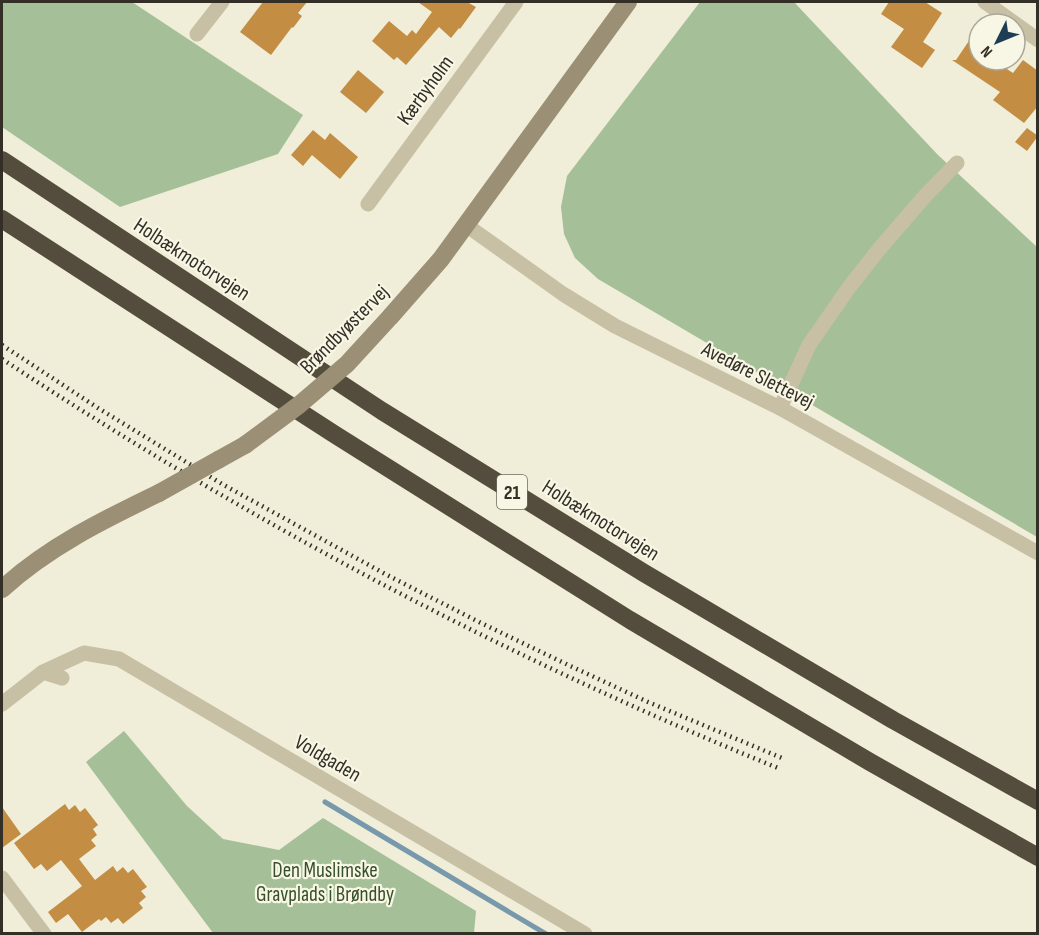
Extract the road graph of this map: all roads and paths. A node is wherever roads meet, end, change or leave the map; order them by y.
1 (222, 2) edge
2 (516, 2) edge
3 (628, 2) edge
4 (985, 2) edge
5 (197, 34) dead end
6 (1038, 40) edge
7 (2, 160) edge
8 (957, 163) dead end
9 (368, 204) dead end
10 (2, 219) edge
11 (466, 225) junction
12 (780, 408) junction
13 (1038, 553) edge
14 (2, 589) edge
15 (44, 672) junction
16 (62, 678) dead end
17 (2, 704) edge
18 (1038, 801) edge
19 (1038, 857) edge
20 (2, 878) edge
21 (44, 933) edge
22 (585, 933) edge

1 - 5 street
2 - 9 street, Kærbyholm
3 - 11 street, Brøndbyøstervej
4 - 6 street
7 - 18 highway, Holbækmotorvejen / 21
8 - 12 street
10 - 19 highway, 21
11 - 12 street, Avedøre Slettevej
11 - 14 street, Brøndbyøstervej, bridge
12 - 13 street, Avedøre Slettevej
15 - 16 street
15 - 17 street
15 - 22 street, Voldgaden
20 - 21 street

